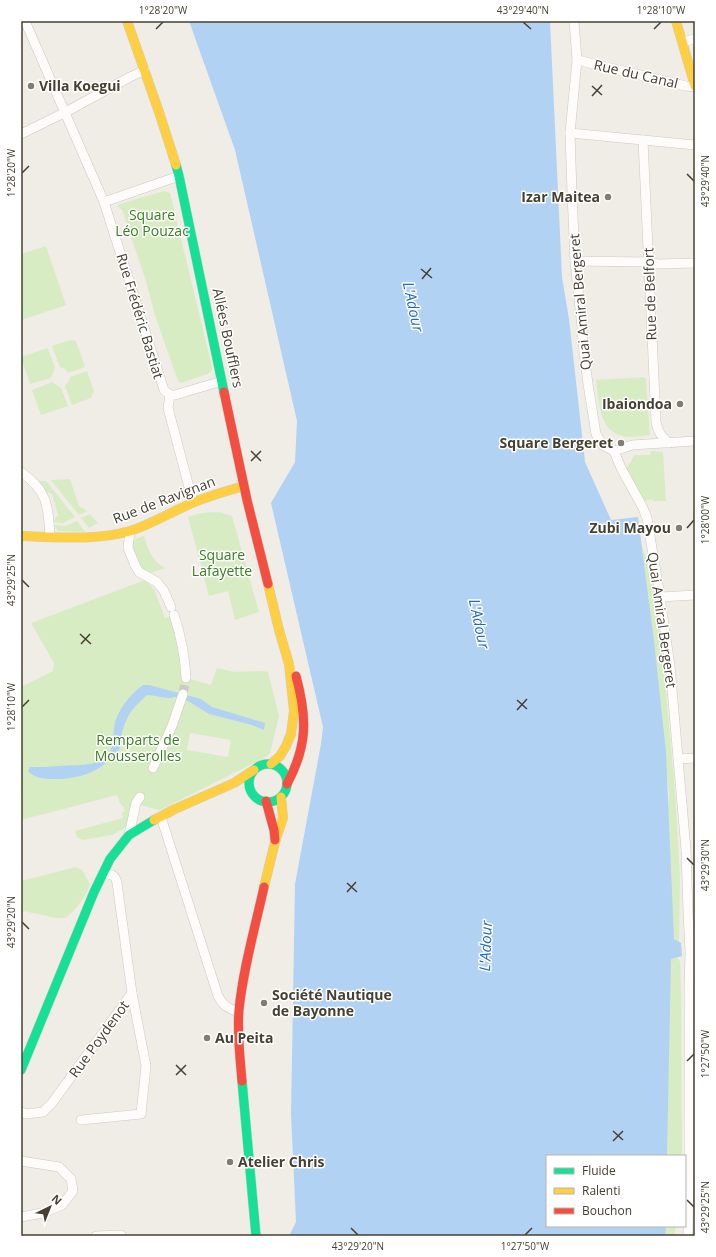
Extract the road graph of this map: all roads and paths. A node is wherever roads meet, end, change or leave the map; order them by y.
1 (24, 21) edge
2 (127, 21) edge
3 (574, 21) edge
4 (676, 21) edge
5 (695, 39) edge
6 (682, 42) junction
7 (576, 60) junction
8 (145, 70) junction
9 (695, 86) edge
10 (64, 113) junction
11 (570, 133) junction
12 (21, 134) edge
13 (643, 140) junction
14 (695, 145) edge
15 (179, 176) junction
16 (104, 202) junction
17 (575, 261) junction
18 (649, 262) junction
19 (695, 263) edge
20 (222, 381) junction
21 (170, 395) junction
22 (695, 441) edge
23 (669, 443) junction
24 (614, 451) junction
25 (22, 472) edge
26 (244, 486) junction
27 (193, 502) junction
28 (130, 531) junction
29 (21, 536) edge
30 (50, 536) junction
31 (695, 595) edge
32 (660, 597) junction
33 (289, 664) junction
34 (186, 678) tunnel mouth
35 (182, 697) tunnel mouth
36 (695, 758) edge
37 (678, 759) junction
38 (271, 764) junction
39 (153, 768) dead end
40 (254, 770) junction
41 (234, 783) junction
42 (287, 784) junction
43 (252, 792) junction
44 (140, 797) dead end
45 (281, 797) junction
46 (266, 801) junction
47 (161, 817) junction
48 (129, 835) junction
49 (275, 842) junction
50 (103, 873) junction
51 (693, 952) edge
52 (132, 993) junction
53 (239, 1012) junction
54 (21, 1070) edge
55 (21, 1112) edge
56 (81, 1120) dead end
57 (21, 1161) edge
58 (692, 1167) edge
59 (21, 1216) edge
60 (121, 1235) dead end
61 (96, 1236) edge
62 (256, 1236) edge
63 (688, 1236) edge

1 - 10 street, Rue Frédéric Bastiat
2 - 8 main road, Allées Boufflers
3 - 7 street, Quai Amiral Bergeret
4 - 6 main road
5 - 6 street
6 - 9 main road
7 - 9 street, Rue du Canal
7 - 11 street, Quai Amiral Bergeret
8 - 10 street
8 - 15 main road, Allées Boufflers
10 - 12 street
10 - 16 street, Rue Frédéric Bastiat
11 - 13 street
11 - 17 street, Quai Amiral Bergeret
13 - 14 street
13 - 18 street, Rue de Belfort
15 - 16 street
15 - 20 main road, Allées Boufflers
16 - 21 street, Rue Frédéric Bastiat
17 - 18 street
17 - 24 street, Quai Amiral Bergeret
18 - 19 street
18 - 23 street, Rue de Belfort
20 - 21 street
20 - 26 main road, Allées Boufflers
21 - 27 street, Rue Frédéric Bastiat
22 - 23 street
23 - 24 street
24 - 32 street, Quai Amiral Bergeret
25 - 30 street
26 - 27 main road, Rue de Ravignan
26 - 33 main road, Allées Boufflers
27 - 28 main road, Rue de Ravignan
28 - 30 main road, Rue de Ravignan
28 - 34 street
29 - 30 main road, Rue de Ravignan
31 - 32 street
32 - 37 street, Quai Amiral Bergeret
33 - 38 main road, Allées Boufflers
33 - 42 main road, Allées Boufflers
35 - 39 street
36 - 37 street
37 - 51 street, Quai Amiral Bergeret
38 - 40 main road
38 - 42 main road
40 - 41 main road
40 - 43 main road
41 - 43 main road
41 - 47 main road
42 - 45 main road
43 - 46 main road
44 - 48 street
45 - 46 main road
45 - 49 main road
46 - 49 main road
47 - 48 main road
47 - 53 street
48 - 50 main road
49 - 53 main road
50 - 52 street, Rue Poydenot
50 - 54 main road
51 - 58 street, Quai Amiral Bergeret
52 - 55 street, Rue Poydenot
52 - 56 street
53 - 62 main road
57 - 59 street
58 - 63 street, Quai Amiral Bergeret
60 - 61 street

